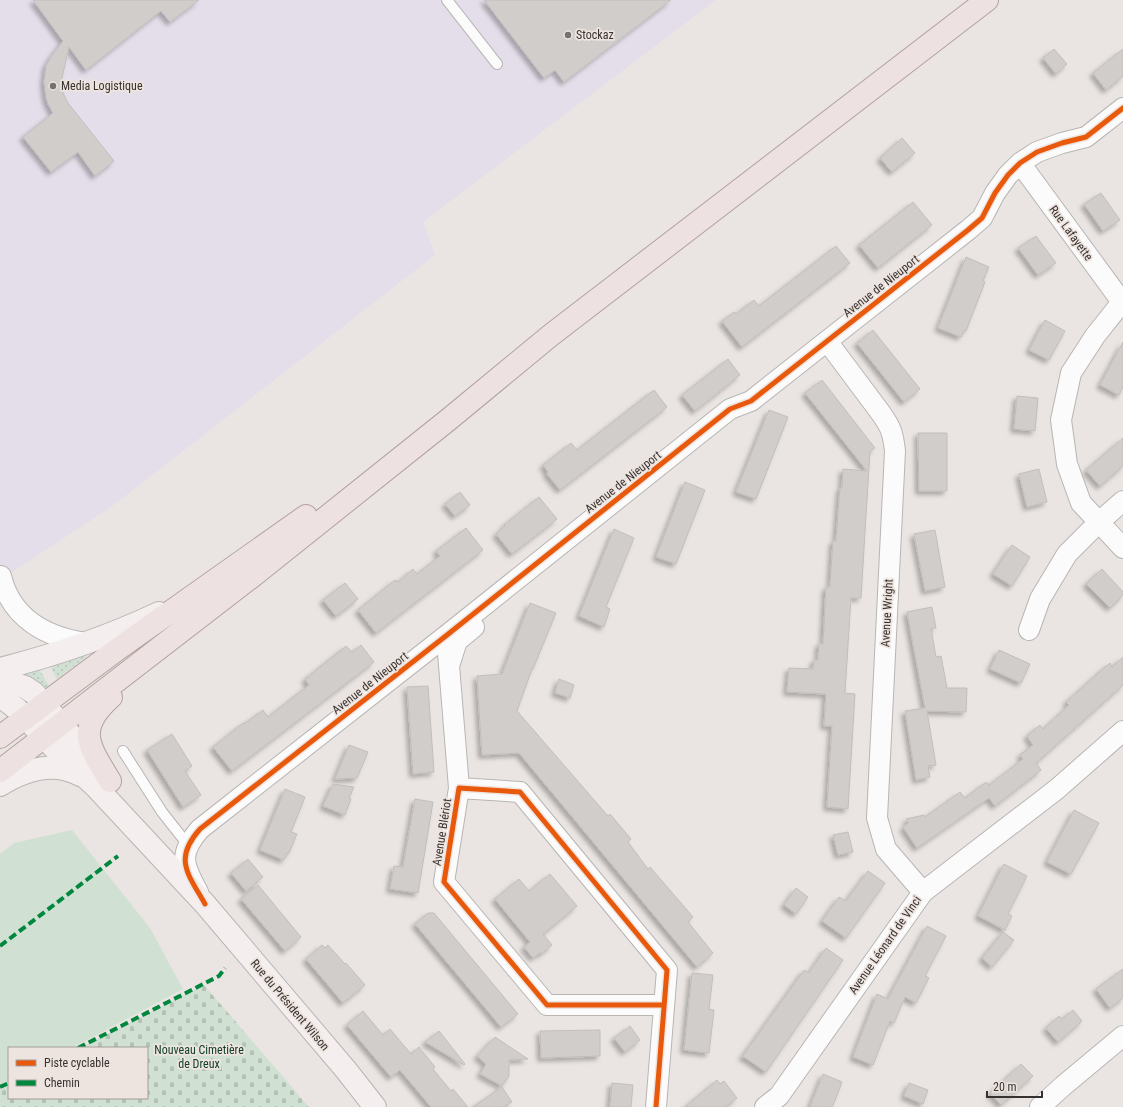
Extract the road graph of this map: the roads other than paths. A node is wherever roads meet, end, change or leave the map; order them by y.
1 (447, 0) edge
2 (987, 0) edge
3 (497, 64) dead end
4 (1123, 108) edge
5 (1020, 163) junction
6 (1122, 302) edge
7 (827, 341) junction
8 (751, 401) junction
9 (448, 420) junction
10 (1123, 501) edge
11 (1099, 522) junction
12 (1123, 548) edge
13 (0, 575) edge
14 (254, 575) junction
15 (189, 598) junction
16 (1029, 630) dead end
17 (447, 635) junction
18 (86, 643) junction
19 (449, 666) junction
20 (0, 669) edge
21 (0, 679) edge
22 (0, 696) edge
23 (44, 703) junction
24 (26, 717) junction
25 (62, 724) junction
26 (1123, 730) edge
27 (0, 737) edge
28 (44, 737) junction
29 (123, 751) dead end
30 (0, 771) edge
31 (85, 778) junction
32 (110, 781) junction
33 (0, 785) edge
34 (459, 788) junction
35 (188, 845) junction
36 (923, 892) junction
37 (205, 904) junction
38 (664, 1005) junction
39 (1123, 1036) edge
40 (375, 1107) edge
41 (656, 1107) edge
42 (765, 1107) edge
43 (1040, 1107) edge

1 - 3 lane
2 - 9 main road
4 - 5 street, Avenue de Nieuport
5 - 6 street, Rue Lafayette
5 - 7 street, Avenue de Nieuport
6 - 11 street
7 - 8 street, Avenue de Nieuport
7 - 36 street, Avenue Wright
8 - 17 street, Avenue de Nieuport
8 - 19 street, Avenue de Nieuport
9 - 14 main road
9 - 15 main road
10 - 11 street
11 - 12 street
11 - 16 street
13 - 18 street
14 - 25 main road
14 - 32 main road
15 - 18 main road
15 - 23 main road
17 - 19 street, Avenue Blériot
17 - 35 street, Avenue de Nieuport
18 - 20 main road
19 - 34 street, Avenue Blériot
21 - 23 main road
22 - 24 main road
23 - 24 main road
23 - 25 main road
24 - 27 main road
24 - 28 main road
25 - 28 main road
25 - 32 main road
26 - 36 street, Avenue Léonard de Vinci
28 - 30 main road
28 - 31 main road
29 - 35 lane
31 - 33 main road
31 - 37 main road
32 - 37 main road
34 - 38 street, Avenue Blériot
34 - 38 street, Avenue Blériot
35 - 37 street, Avenue de Nieuport
36 - 42 street, Avenue Léonard de Vinci
37 - 40 main road, Rue du Président Wilson
38 - 41 street, Avenue Blériot
39 - 43 street

